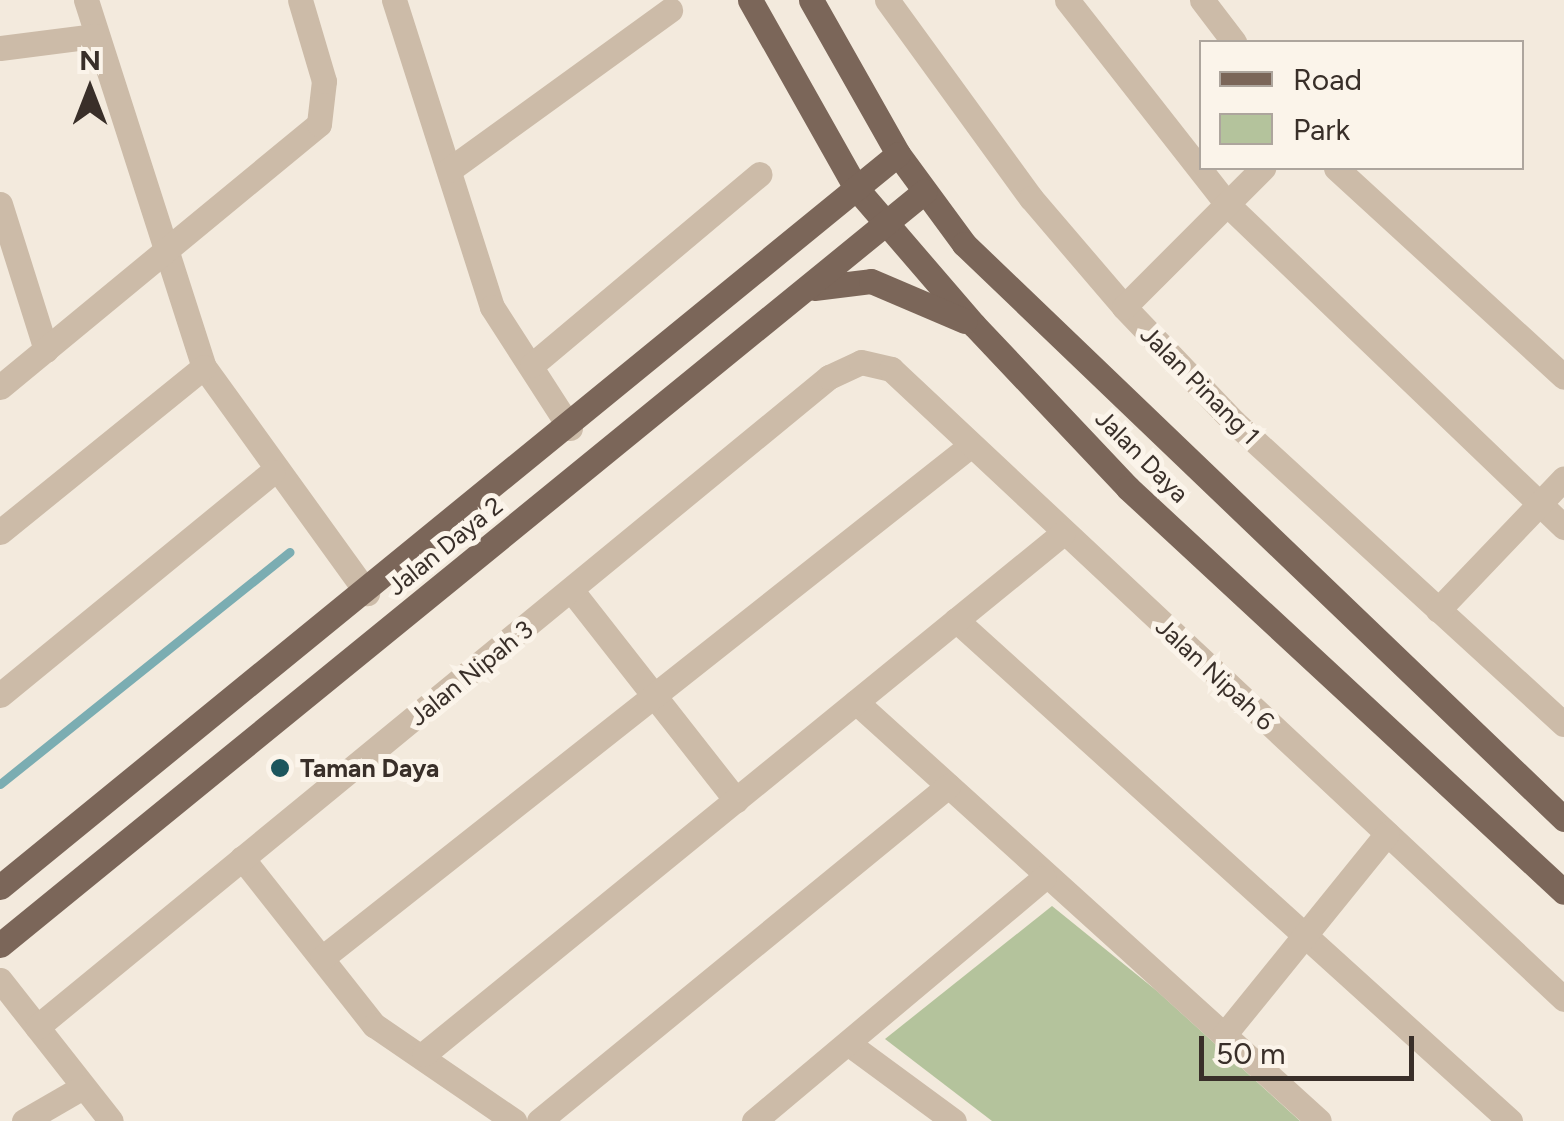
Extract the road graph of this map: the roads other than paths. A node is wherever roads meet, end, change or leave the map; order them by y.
1 (86, 0) edge
2 (300, 0) edge
3 (394, 0) edge
4 (750, 0) edge
5 (811, 0) edge
6 (887, 0) edge
7 (1067, 0) edge
8 (1202, 0) edge
9 (670, 10) dead end
10 (95, 36) junction
11 (1232, 40) edge
12 (0, 48) edge
13 (898, 154) junction
14 (1199, 168) edge
15 (448, 170) junction
16 (1200, 170) edge
17 (1262, 170) edge
18 (1338, 170) edge
19 (760, 174) dead end
20 (856, 188) junction
21 (926, 191) junction
22 (0, 204) edge
23 (1227, 204) junction
24 (886, 224) junction
25 (164, 254) junction
26 (811, 289) junction
27 (1124, 307) junction
28 (974, 325) junction
29 (46, 350) junction
30 (861, 362) joint
31 (532, 365) junction
32 (204, 368) junction
33 (1564, 377) edge
34 (0, 387) edge
35 (570, 428) junction
36 (971, 445) junction
37 (272, 472) junction
38 (1564, 478) edge
39 (1539, 505) junction
40 (1564, 527) edge
41 (0, 532) edge
42 (1064, 533) junction
43 (572, 591) junction
44 (367, 594) junction
45 (1438, 610) junction
46 (956, 620) junction
47 (660, 692) junction
48 (0, 695) edge
49 (856, 702) junction
50 (1564, 724) edge
51 (948, 786) junction
52 (736, 800) junction
53 (1564, 818) edge
54 (1387, 834) junction
55 (242, 858) junction
56 (1044, 878) junction
57 (0, 886) edge
58 (1564, 892) edge
59 (1307, 934) junction
60 (0, 944) edge
61 (322, 958) junction
62 (0, 980) edge
63 (1564, 999) edge
64 (37, 1027) junction
65 (1224, 1035) junction
66 (850, 1044) junction
67 (424, 1054) junction
68 (83, 1087) junction
69 (24, 1121) edge
70 (111, 1121) edge
71 (514, 1121) edge
72 (540, 1121) edge
73 (754, 1121) edge
74 (954, 1121) edge
75 (1320, 1121) edge
76 (1510, 1121) edge

1 - 10 street
2 - 25 street
3 - 15 street
4 - 20 main road, Jalan Daya
5 - 13 main road, Jalan Daya
6 - 27 street, Jalan Pinang 1
7 - 14 street
8 - 11 street
9 - 15 street
10 - 12 street
10 - 25 street
13 - 20 main road, Jalan Daya 2
13 - 21 main road, Jalan Daya
15 - 31 street
16 - 23 street
17 - 23 street
18 - 33 street
19 - 31 street
20 - 24 main road, Jalan Daya
20 - 35 main road, Jalan Daya 2
21 - 24 main road, Jalan Daya 2
21 - 53 main road, Jalan Daya
22 - 29 street
23 - 27 street
23 - 39 street
24 - 26 main road, Jalan Daya 2
24 - 28 main road, Jalan Daya
25 - 29 street
25 - 32 street
26 - 28 main road
26 - 60 main road, Jalan Daya 2
27 - 45 street, Jalan Pinang 1
28 - 58 main road, Jalan Daya
29 - 34 street
30 - 36 street, Jalan Nipah 6
30 - 43 street, Jalan Nipah 3
31 - 35 street
32 - 37 street
32 - 41 street
35 - 44 main road, Jalan Daya 2
36 - 42 street, Jalan Nipah 6
36 - 47 street
37 - 44 street
37 - 48 street
38 - 39 street
39 - 40 street
39 - 45 street
42 - 46 street
42 - 54 street, Jalan Nipah 6
43 - 47 street
43 - 55 street, Jalan Nipah 3
44 - 57 main road, Jalan Daya 2
45 - 50 street, Jalan Pinang 1
46 - 49 street
46 - 59 street
47 - 52 street
47 - 61 street
49 - 51 street
49 - 52 street
51 - 56 street
51 - 72 street
52 - 67 street
54 - 59 street
54 - 63 street, Jalan Nipah 6
55 - 61 street
55 - 64 street, Jalan Nipah 3
56 - 65 street
56 - 66 street
59 - 65 street
59 - 76 street
61 - 67 street
62 - 64 street
64 - 68 street
65 - 75 street
66 - 73 street
66 - 74 street
67 - 71 street
68 - 69 street
68 - 70 street

